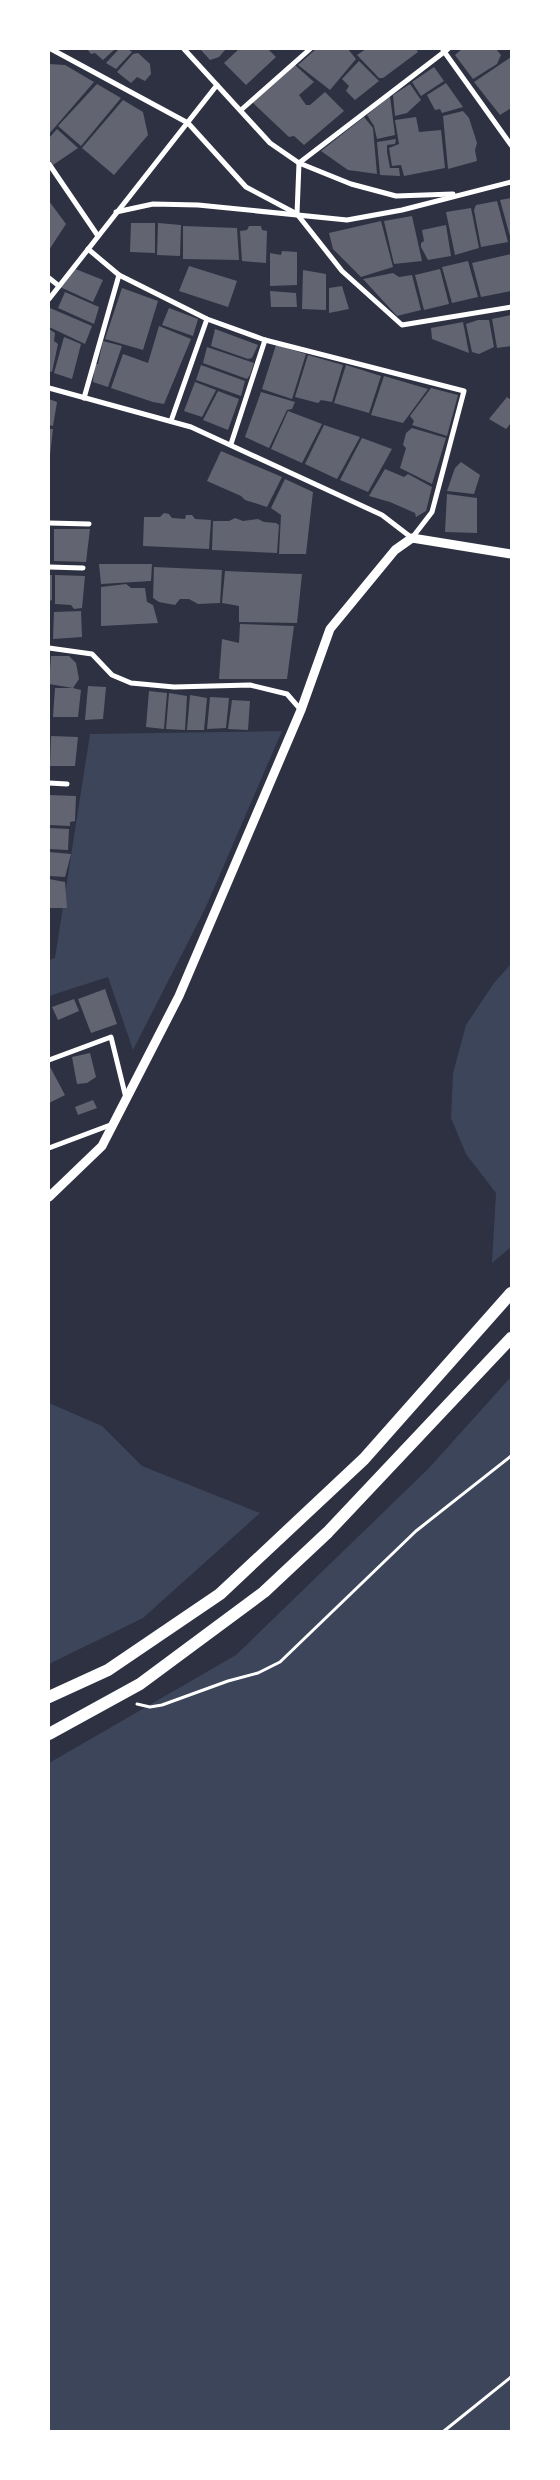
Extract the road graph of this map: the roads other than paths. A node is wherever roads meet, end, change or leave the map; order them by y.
1 (51, 49) edge
2 (184, 49) edge
3 (310, 49) edge
4 (445, 50) edge
5 (217, 85) junction
6 (241, 110) junction
7 (188, 123) junction
8 (511, 145) edge
9 (299, 162) junction
10 (49, 164) edge
11 (511, 182) edge
12 (461, 194) junction
13 (116, 212) junction
14 (297, 214) junction
15 (98, 236) junction
16 (88, 249) junction
17 (119, 275) junction
18 (49, 278) edge
19 (59, 286) junction
20 (49, 299) edge
21 (511, 307) edge
22 (207, 319) junction
23 (265, 340) junction
24 (49, 388) edge
25 (84, 398) junction
26 (171, 421) junction
27 (231, 444) junction
28 (49, 523) edge
29 (89, 524) dead end
30 (412, 538) junction
31 (511, 554) edge
32 (49, 567) edge
33 (83, 568) dead end
34 (49, 648) edge
35 (301, 710) junction
36 (49, 784) edge
37 (67, 784) dead end
38 (49, 1060) edge
39 (126, 1098) junction
40 (113, 1124) junction
41 (49, 1148) edge
42 (49, 1197) edge
43 (511, 1293) edge
44 (511, 1338) edge
45 (49, 1697) edge
46 (49, 1734) edge

1 - 7 street
2 - 5 street
3 - 6 street
4 - 8 street
4 - 9 street
5 - 6 street
5 - 7 street
6 - 9 street
7 - 13 street
7 - 14 street
9 - 12 street
9 - 14 street
10 - 15 street
11 - 12 street
12 - 14 street
13 - 14 street
13 - 15 street
14 - 21 street
15 - 16 street
16 - 17 street
16 - 19 street
17 - 22 street
17 - 25 street
18 - 19 street
19 - 20 street
22 - 23 street
22 - 26 street
23 - 27 street
23 - 30 street
24 - 25 street
25 - 26 street
26 - 27 street
27 - 30 street
28 - 29 street
30 - 31 street
30 - 35 street
32 - 33 street
34 - 35 street
35 - 39 street
36 - 37 street
38 - 39 street
39 - 40 street
40 - 41 street
40 - 42 street
43 - 45 main road
44 - 46 main road

